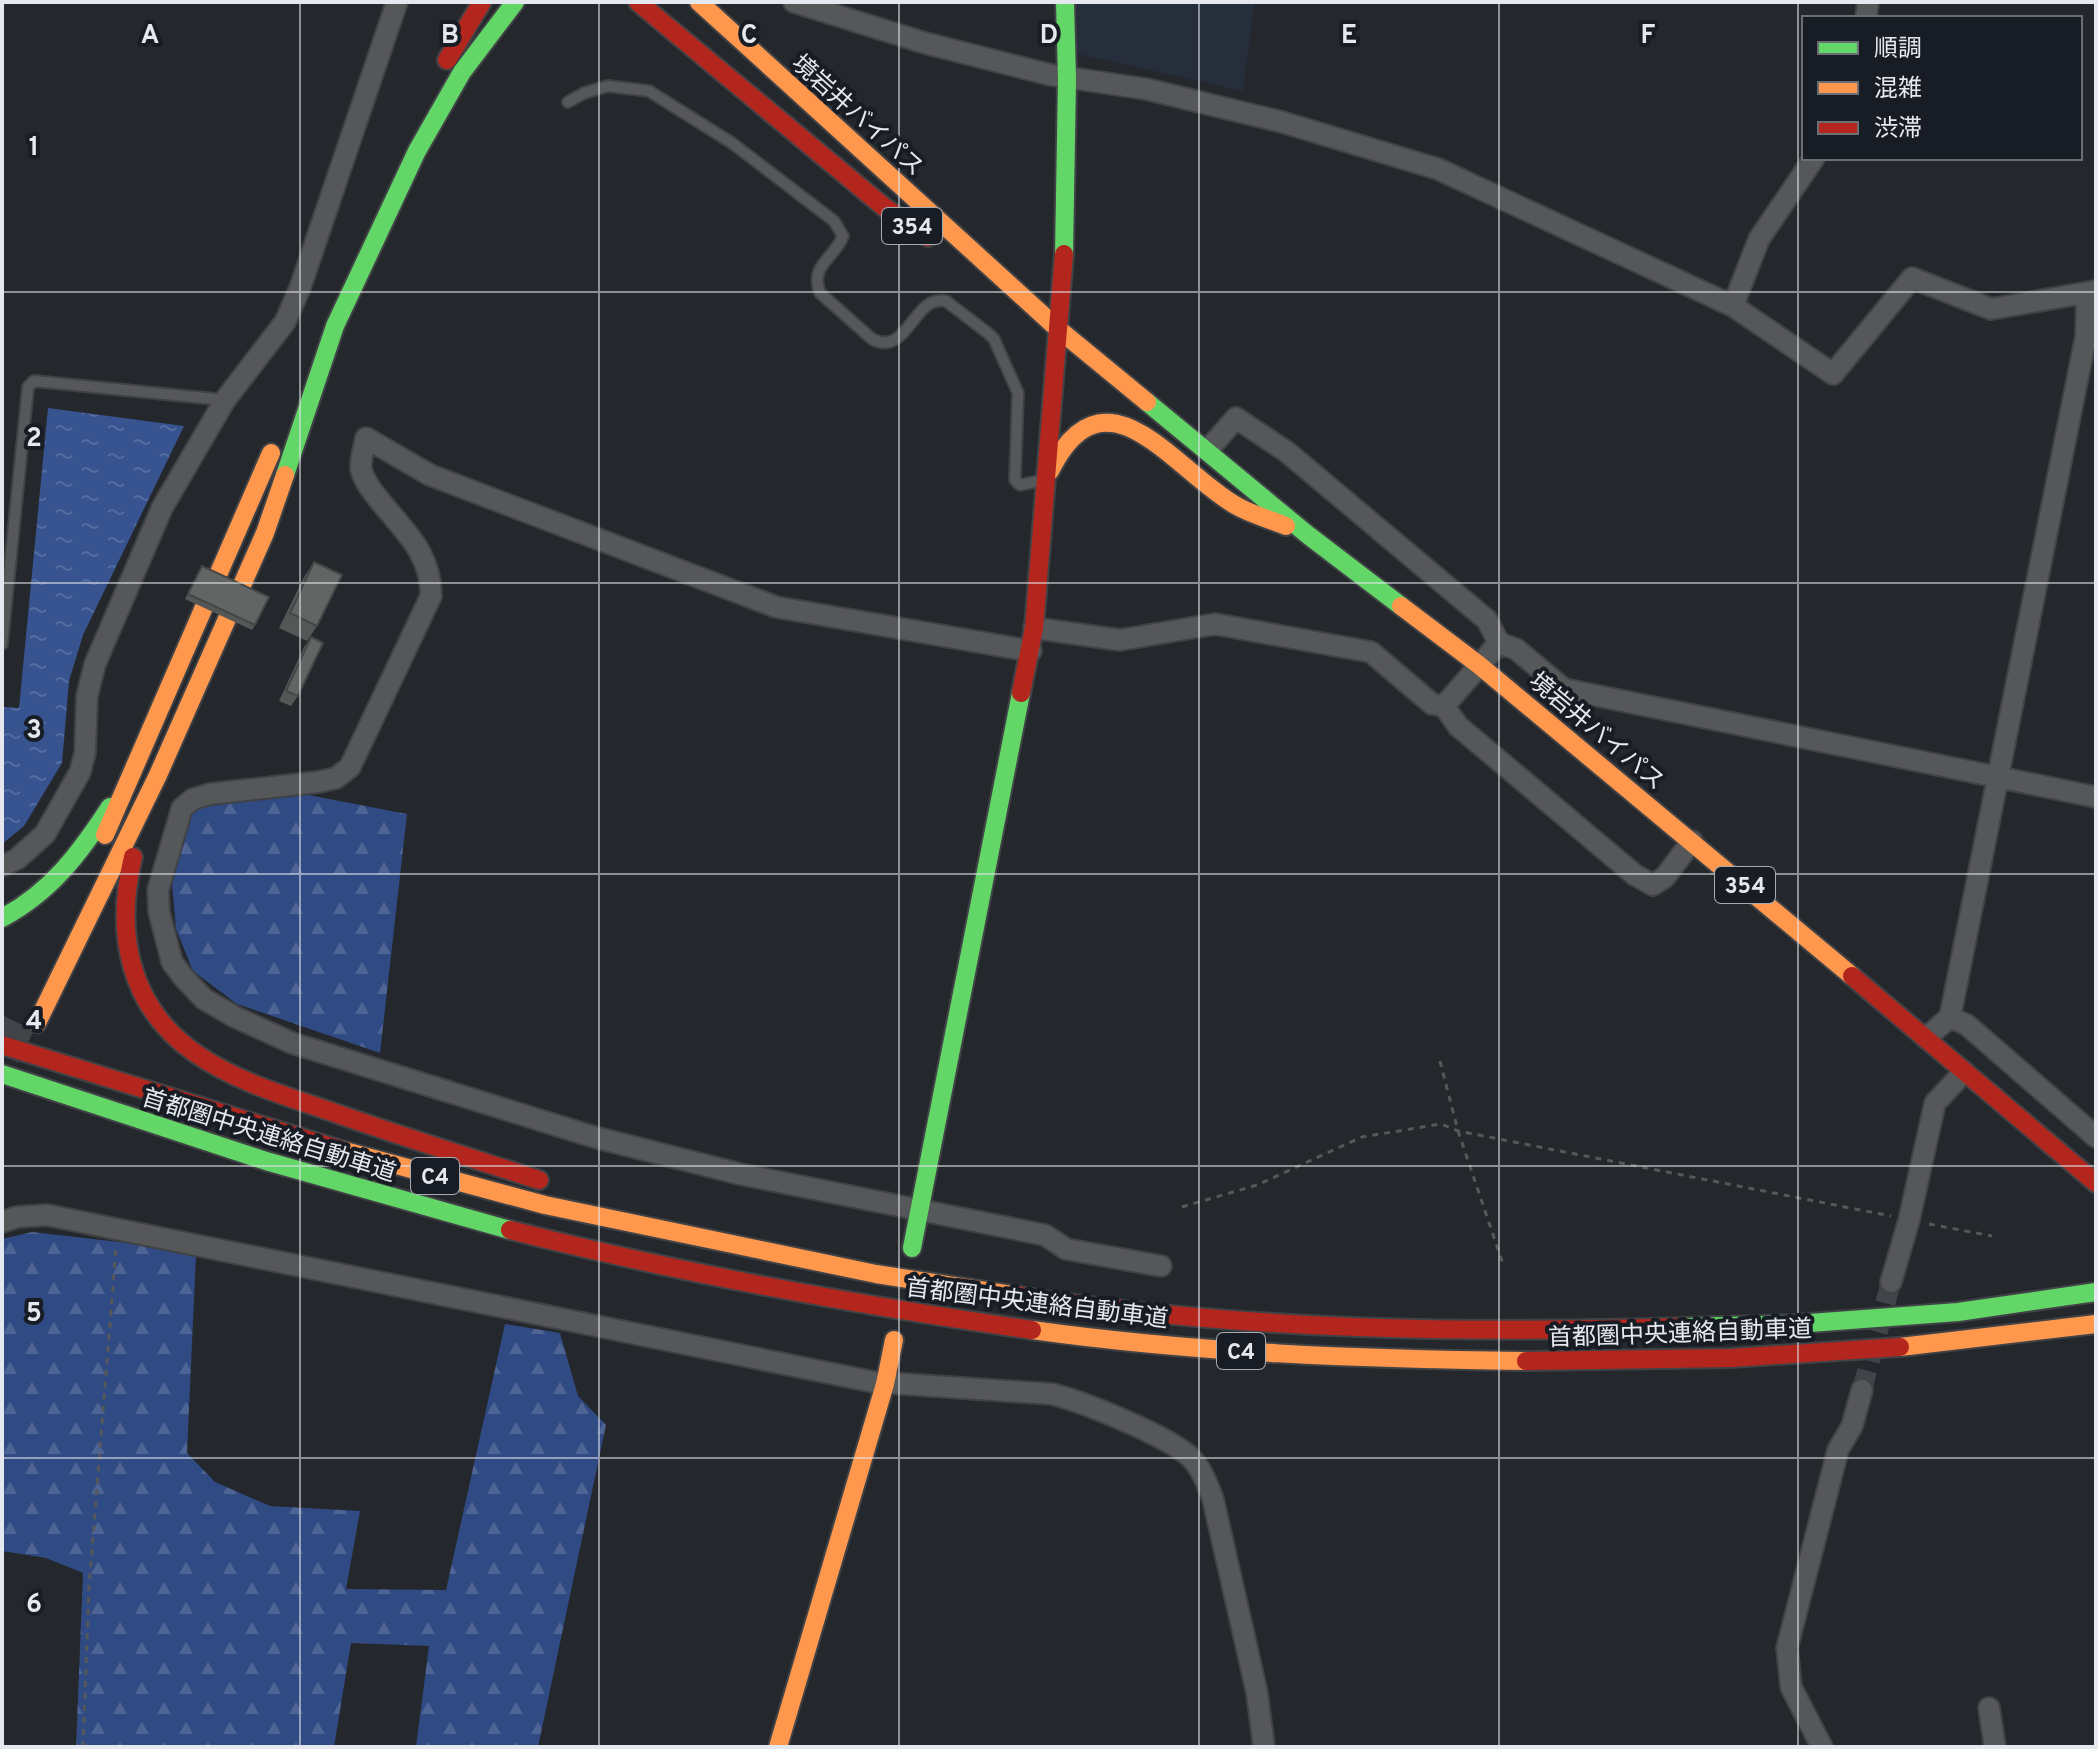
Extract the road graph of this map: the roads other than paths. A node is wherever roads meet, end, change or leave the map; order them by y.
1 (397, 2) edge
2 (482, 2) edge
3 (497, 2) edge
4 (515, 2) edge
5 (638, 2) edge
6 (699, 2) edge
7 (794, 2) edge
8 (1065, 2) edge
9 (450, 56) junction
10 (436, 79) dead end
11 (1067, 79) junction
12 (568, 102) dead end
13 (411, 125) dead end
14 (1813, 160) edge
15 (2091, 292) edge
16 (1733, 306) junction
17 (1057, 328) junction
18 (225, 400) junction
19 (1207, 451) junction
20 (1046, 480) junction
21 (1308, 535) junction
22 (1034, 628) junction
23 (1499, 643) junction
24 (2, 644) edge
25 (1031, 651) junction
26 (1479, 665) junction
27 (1444, 706) junction
28 (158, 775) junction
29 (1998, 778) junction
30 (127, 780) junction
31 (2096, 797) edge
32 (1692, 841) junction
33 (95, 861) dead end
34 (2, 866) edge
35 (2, 918) edge
36 (47, 961) dead end
37 (1950, 1017) junction
38 (1926, 1038) junction
39 (2, 1045) edge
40 (1964, 1072) junction
41 (2, 1074) edge
42 (104, 1127) dead end
43 (2096, 1137) edge
44 (2096, 1183) edge
45 (561, 1186) dead end
46 (591, 1196) dead end
47 (399, 1200) junction
48 (920, 1211) junction
49 (2, 1222) edge
50 (912, 1248) dead end
51 (1161, 1266) dead end
52 (876, 1274) junction
53 (1891, 1282) tunnel mouth
54 (2096, 1292) edge
55 (2096, 1324) edge
56 (894, 1340) dead end
57 (885, 1384) junction
58 (1862, 1390) tunnel mouth
59 (1989, 1708) dead end
60 (778, 1747) edge
61 (1264, 1747) edge
62 (1822, 1747) edge
63 (1995, 1747) edge

1 - 18 street
2 - 9 main road
3 - 9 main road
4 - 28 main road
5 - 17 main road, 境岩井バイパス / 354
6 - 17 main road, 境岩井バイパス / 354
7 - 11 street
8 - 11 main road
9 - 10 main road
11 - 16 street
11 - 17 main road
12 - 20 lane
13 - 30 main road
14 - 16 street
15 - 16 street
15 - 29 street
17 - 19 main road, 境岩井バイパス / 354
17 - 20 main road
18 - 24 lane
18 - 34 street
19 - 21 main road, 境岩井バイパス / 354
19 - 23 street
20 - 21 main road
20 - 22 main road
21 - 26 main road, 境岩井バイパス / 354
22 - 25 main road
22 - 27 street
23 - 26 street
23 - 29 street
25 - 48 main road
25 - 48 street
26 - 27 street
26 - 32 main road, 境岩井バイパス / 354
27 - 32 street
28 - 36 main road
28 - 45 main road
29 - 31 street
29 - 37 street
30 - 33 main road
30 - 35 main road
32 - 38 main road, 境岩井バイパス / 354
37 - 38 street
37 - 43 street
38 - 40 main road, 境岩井バイパス / 354
39 - 52 main road, 首都圏中央連絡自動車道 / C4
40 - 44 main road, 境岩井バイパス / 354
40 - 53 street
41 - 47 main road, 首都圏中央連絡自動車道 / C4
42 - 47 main road
46 - 52 main road
47 - 55 main road, 首都圏中央連絡自動車道 / C4
48 - 50 main road
48 - 51 street
49 - 57 street
52 - 54 main road, 首都圏中央連絡自動車道 / C4
56 - 57 main road
57 - 60 main road
57 - 61 street
58 - 62 street
59 - 63 street

